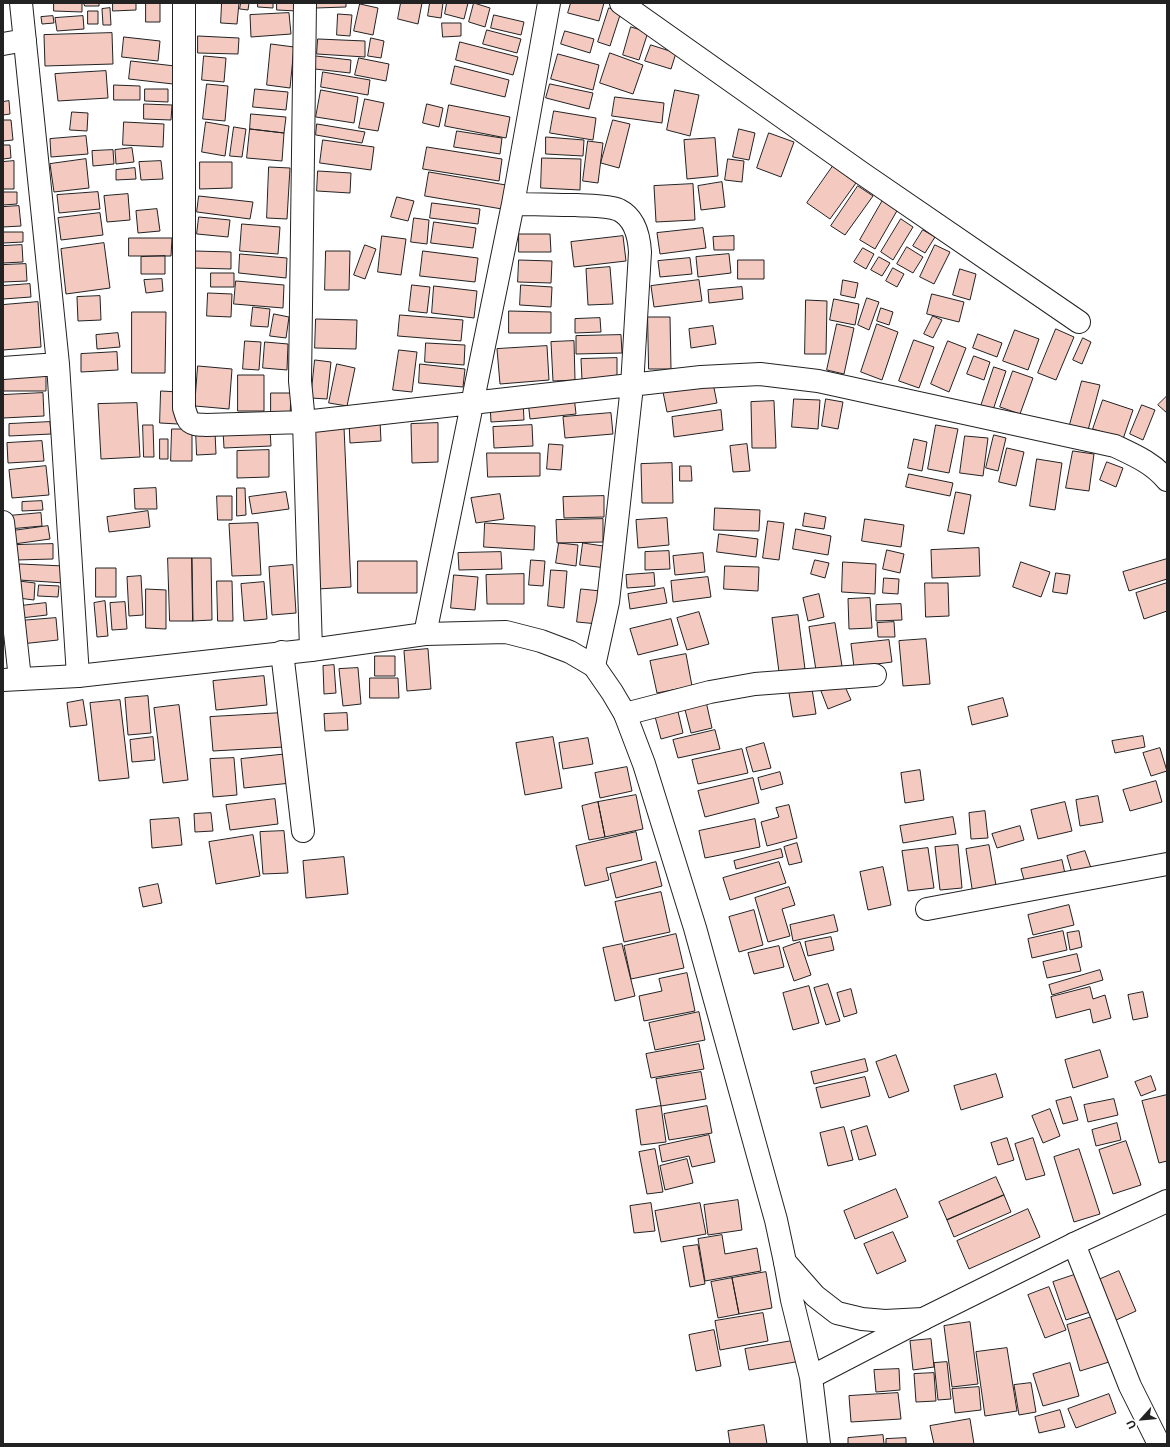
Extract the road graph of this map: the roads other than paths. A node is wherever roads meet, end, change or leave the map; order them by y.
1 (21, 3) edge
2 (184, 3) edge
3 (305, 3) edge
4 (549, 3) edge
5 (621, 3) edge
6 (25, 40) junction
7 (3, 44) edge
8 (513, 204) junction
9 (1079, 322) dead end
10 (58, 364) junction
11 (3, 368) edge
12 (632, 386) junction
13 (473, 404) junction
14 (304, 422) junction
15 (1167, 480) edge
16 (3, 522) edge
17 (425, 634) junction
18 (311, 650) junction
19 (282, 652) junction
20 (594, 666) junction
21 (875, 675) dead end
22 (78, 676) junction
23 (11, 680) edge
24 (625, 714) junction
25 (303, 831) dead end
26 (1167, 864) edge
27 (927, 909) dead end
28 (1167, 1201) edge
29 (1074, 1244) junction
30 (785, 1262) junction
31 (923, 1319) junction
32 (811, 1377) junction
33 (819, 1444) edge
34 (1160, 1444) edge

1 - 6 street
2 - 14 street
3 - 14 street
4 - 8 street
5 - 9 street
6 - 7 street
6 - 10 street
8 - 12 street
8 - 13 street
10 - 11 street
10 - 22 street
12 - 13 street
12 - 15 street
12 - 20 street
13 - 14 street
13 - 17 street
14 - 18 street
16 - 23 street
17 - 18 street
17 - 20 street
18 - 19 street
19 - 22 street
19 - 25 street
20 - 24 street
21 - 24 street
22 - 23 street
24 - 30 street
26 - 27 street
28 - 29 street
29 - 31 street
29 - 34 street
30 - 31 street
30 - 32 street
31 - 32 street
32 - 33 street

